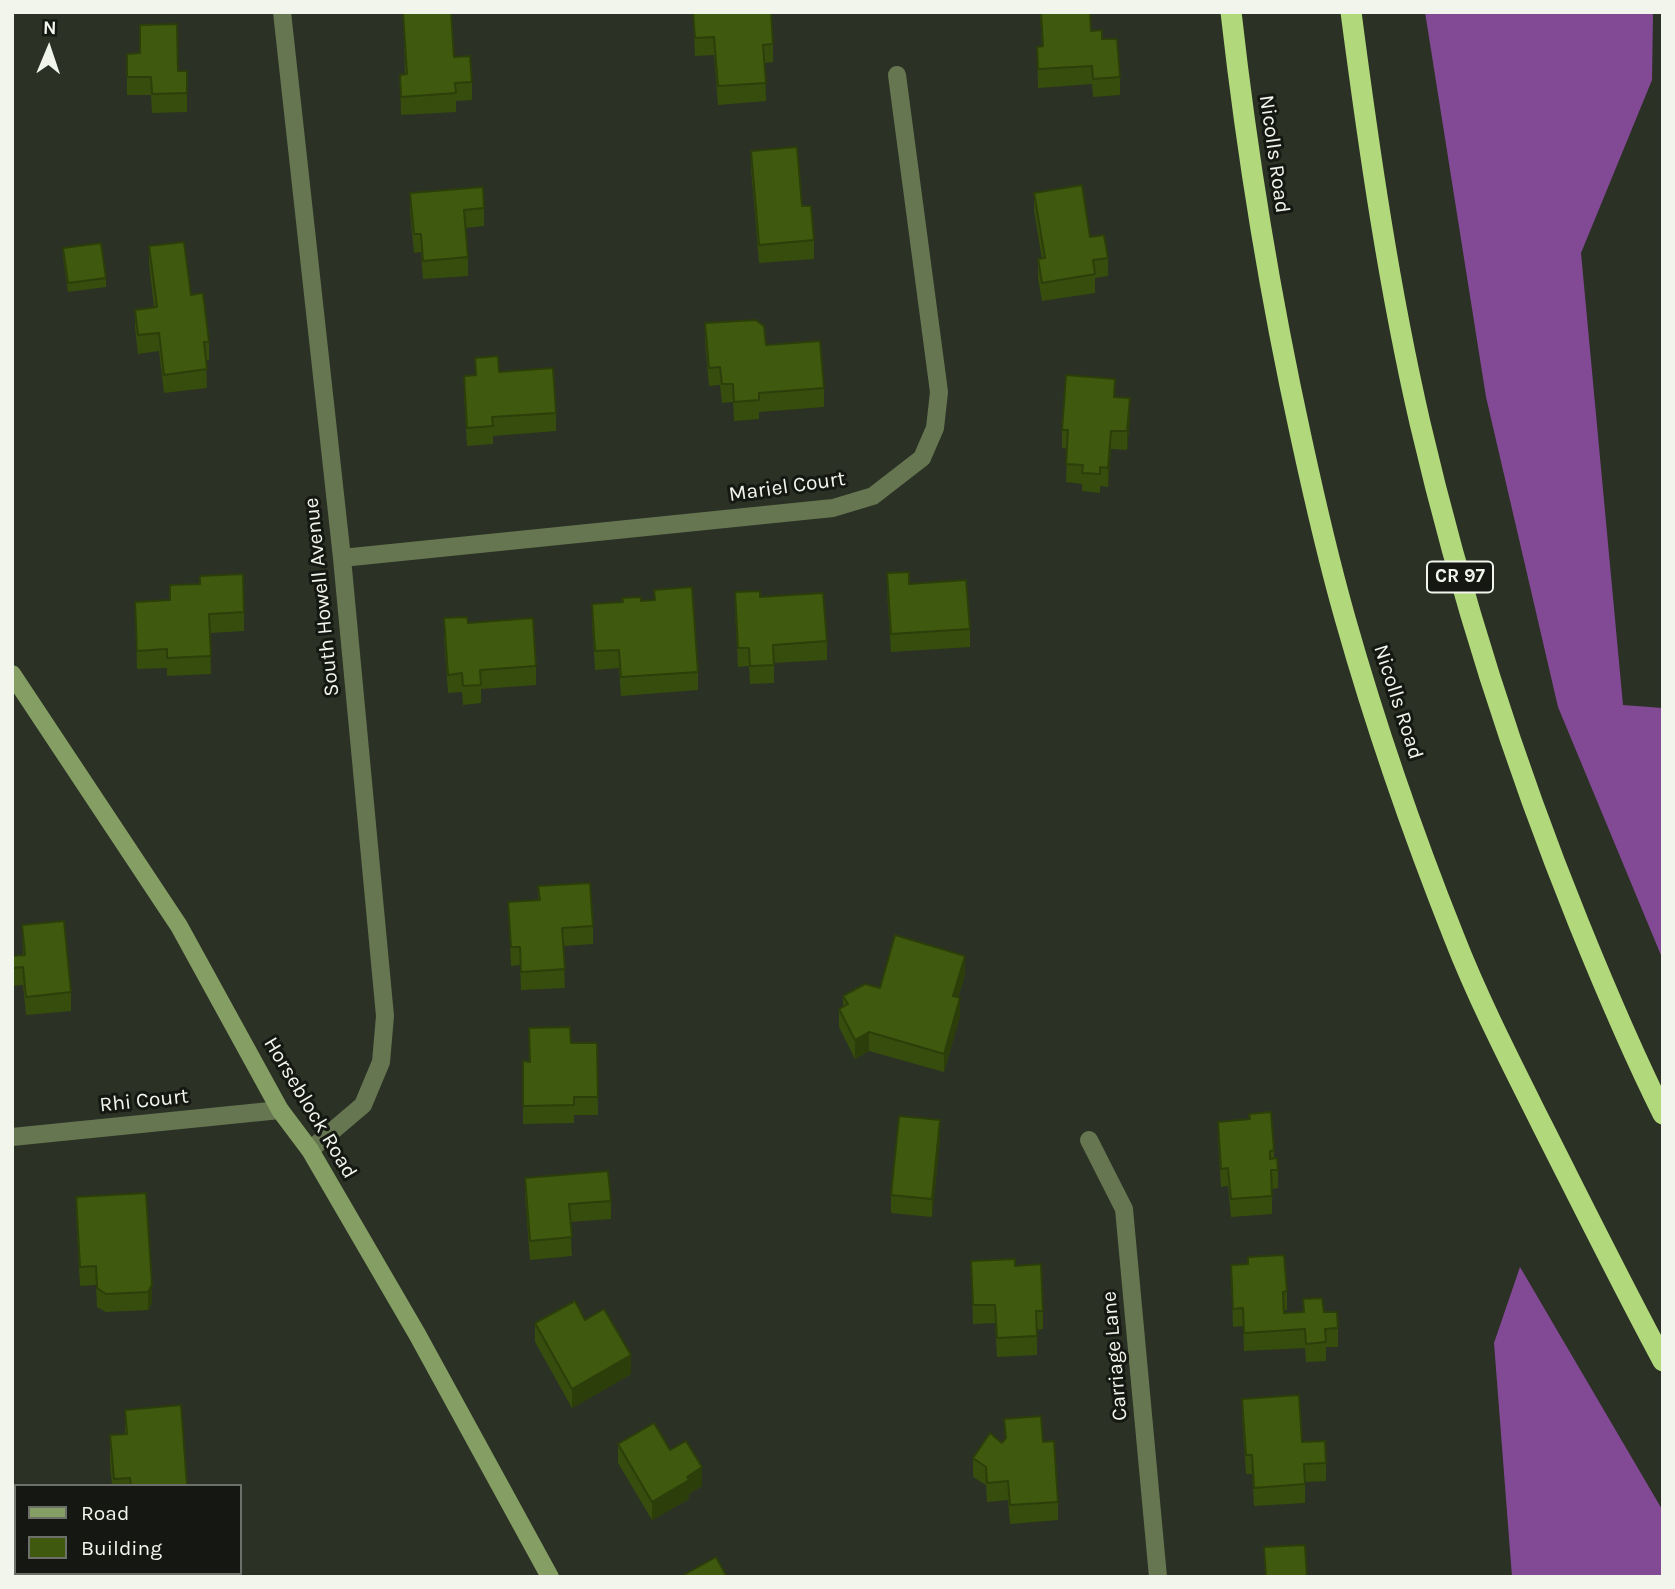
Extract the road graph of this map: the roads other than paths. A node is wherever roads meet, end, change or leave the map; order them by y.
1 (282, 12) edge
2 (1231, 12) edge
3 (1351, 12) edge
4 (897, 75) dead end
5 (342, 558) junction
6 (12, 674) edge
7 (281, 1110) junction
8 (1663, 1114) edge
9 (12, 1137) edge
10 (1089, 1140) dead end
11 (310, 1150) junction
12 (1663, 1361) edge
13 (550, 1577) edge
14 (1158, 1577) edge

1 - 5 street, South Howell Avenue
2 - 12 highway, Nicolls Road
3 - 8 highway, CR 97
4 - 5 street, Mariel Court
5 - 11 street, South Howell Avenue
6 - 7 street, Horseblock Road
7 - 9 street, Rhi Court
7 - 11 street, Horseblock Road
10 - 14 street, Carriage Lane
11 - 13 street, Horseblock Road

